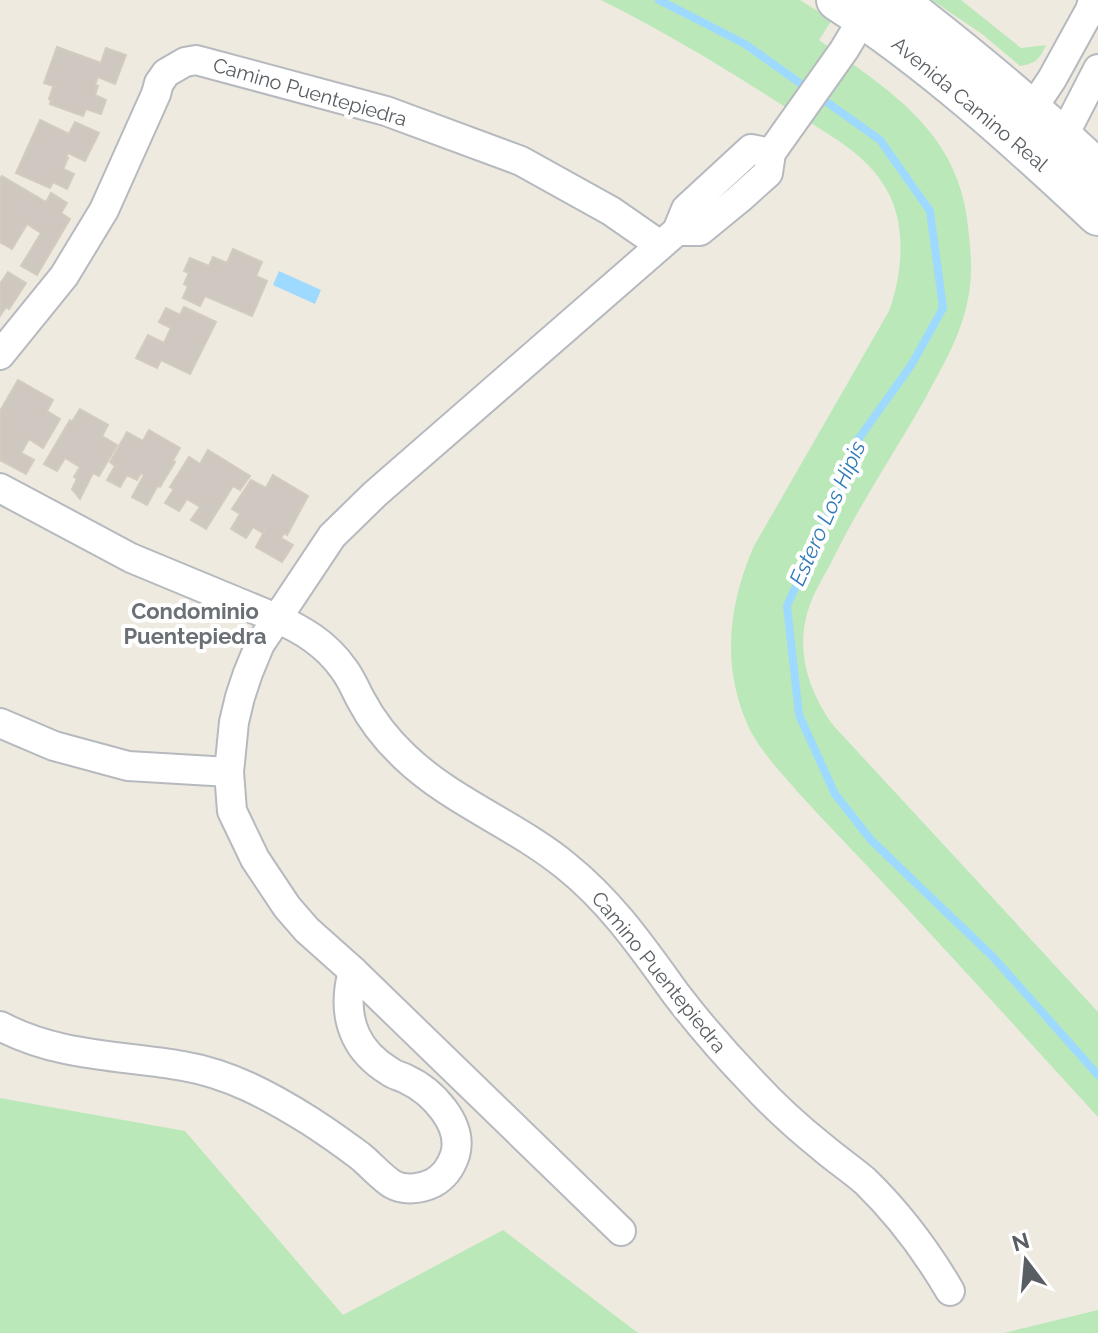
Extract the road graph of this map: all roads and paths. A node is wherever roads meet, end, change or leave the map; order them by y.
1 (1093, 0) edge
2 (863, 13) edge
3 (1098, 69) edge
4 (1022, 123) junction
5 (1053, 150) junction
6 (1098, 171) edge
7 (1098, 215) edge
8 (669, 238) junction
9 (0, 355) edge
10 (0, 488) edge
11 (276, 618) junction
12 (0, 723) edge
13 (229, 772) junction
14 (353, 971) junction
15 (0, 1026) edge
16 (621, 1231) dead end
17 (950, 1291) dead end

1 - 4 street
2 - 4 main road, Avenida Camino Real
2 - 8 street
3 - 5 street
4 - 5 main road, Avenida Camino Real
5 - 6 main road, Avenida Camino Real
5 - 7 main road, Avenida Camino Real
8 - 9 street, Camino Puentepiedra
8 - 11 street
10 - 11 street, Camino Puentepiedra
11 - 13 street
11 - 17 street, Camino Puentepiedra
12 - 13 street
13 - 14 street
14 - 15 street
14 - 16 street

